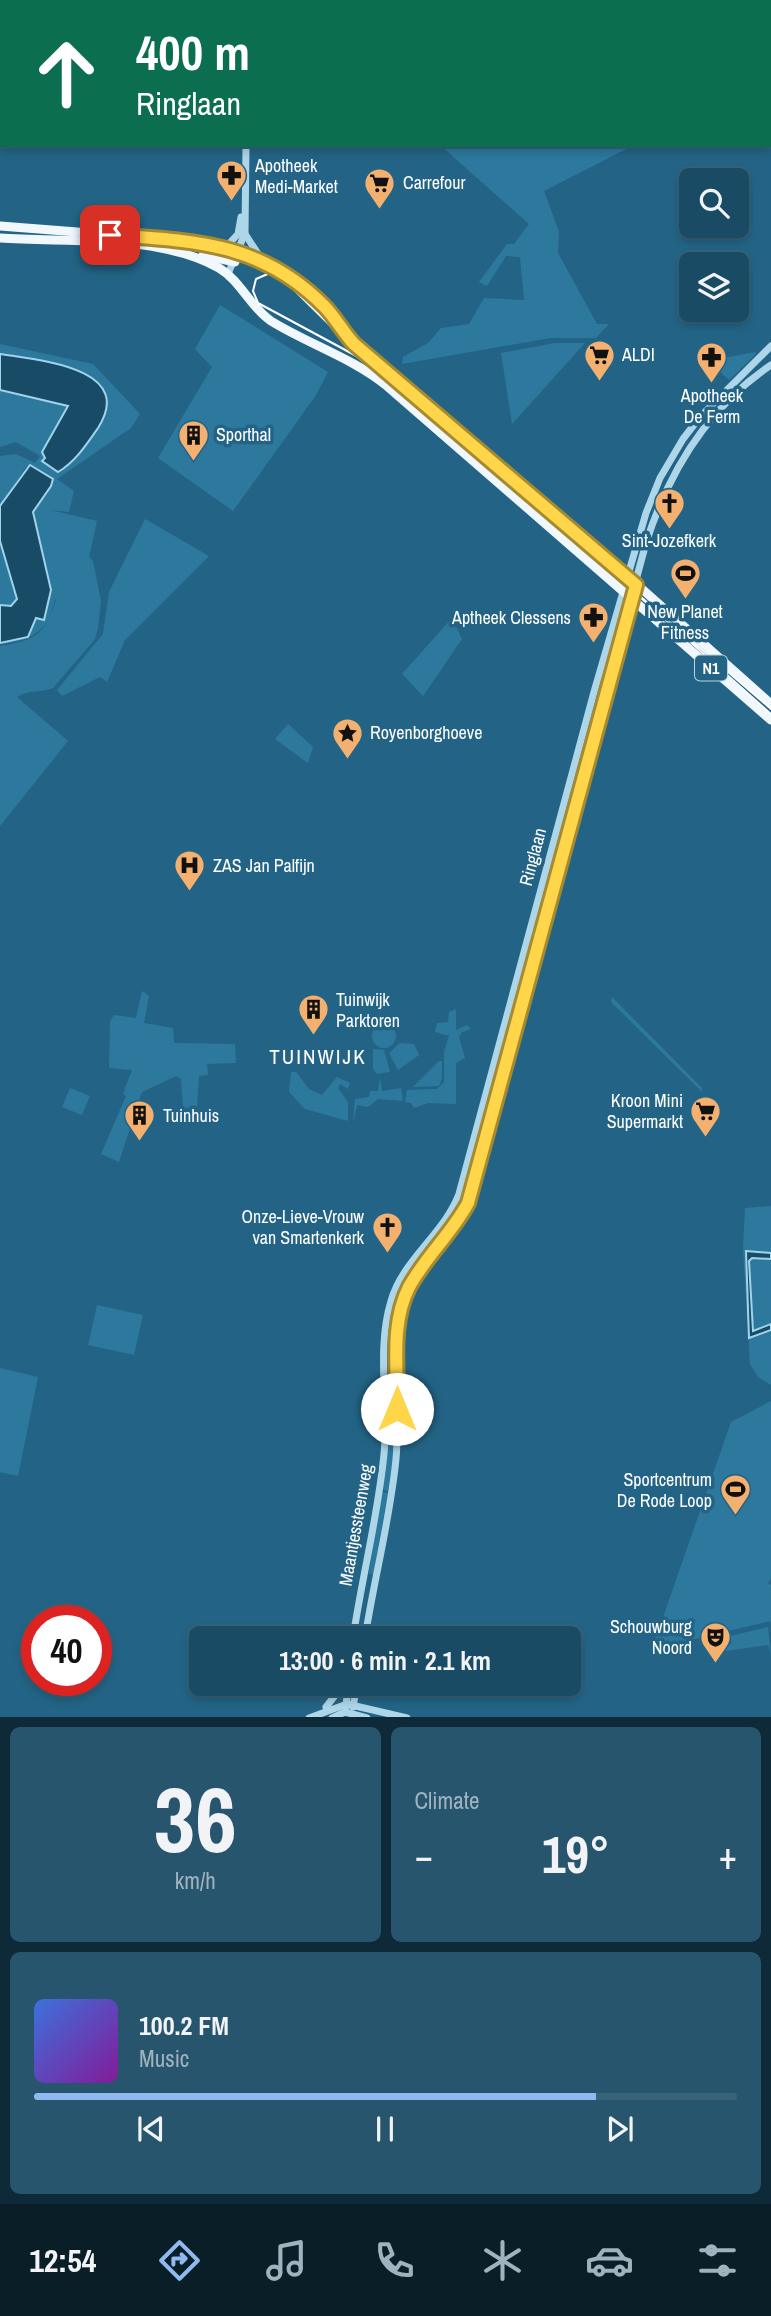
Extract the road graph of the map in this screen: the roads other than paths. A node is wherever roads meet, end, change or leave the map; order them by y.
1 (246, 147) edge
2 (246, 204) junction
3 (0, 226) edge
4 (28, 228) junction
5 (245, 233) junction
6 (0, 238) edge
7 (25, 240) junction
8 (232, 249) junction
9 (174, 251) junction
10 (262, 260) junction
11 (230, 262) junction
12 (228, 274) junction
13 (771, 346) edge
14 (771, 365) edge
15 (733, 389) junction
16 (627, 576) junction
17 (636, 585) junction
18 (623, 590) junction
19 (632, 599) junction
20 (771, 704) edge
21 (771, 720) edge
22 (471, 1147) joint
23 (483, 1148) joint
24 (356, 1626) edge
25 (367, 1626) edge
26 (335, 1696) edge
27 (348, 1696) edge
28 (353, 1696) edge
29 (349, 1708) junction
30 (323, 1710) junction
31 (309, 1717) edge
32 (332, 1717) edge
33 (367, 1717) edge
34 (407, 1717) edge

1 - 2 street
2 - 5 street
2 - 8 street
3 - 4 main road, N1
4 - 7 main road
4 - 8 main road, N1
5 - 8 street
5 - 10 street
6 - 7 main road, N1
7 - 9 main road, N1
8 - 10 main road, N1
8 - 11 main road
9 - 11 main road
9 - 12 main road, N1
10 - 16 main road, N1
11 - 12 street
12 - 18 main road, N1
13 - 15 street
14 - 15 street
15 - 16 street, Ringlaan
15 - 17 street, Ringlaan
16 - 17 main road, N1
16 - 18 street, Ringlaan
17 - 19 street, Ringlaan
17 - 20 main road, N1
18 - 19 main road, N1
18 - 22 street, Ringlaan
19 - 21 main road, N1
19 - 23 street, Ringlaan
22 - 24 street, Maantjessteenweg
23 - 25 street, Maantjessteenweg
26 - 30 street
27 - 29 street
28 - 29 street
29 - 30 street
29 - 32 street
29 - 33 street
29 - 34 street
30 - 31 street

